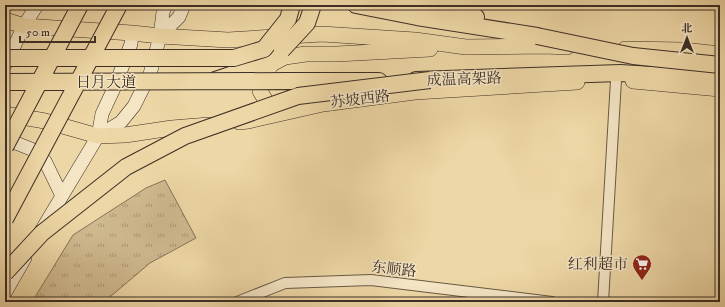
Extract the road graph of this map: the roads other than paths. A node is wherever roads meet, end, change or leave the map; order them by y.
1 (37, 5) edge
2 (80, 5) edge
3 (166, 5) edge
4 (184, 5) edge
5 (292, 5) edge
6 (313, 5) edge
7 (356, 5) edge
8 (428, 5) edge
9 (448, 5) edge
10 (118, 6) edge
11 (463, 13) junction
12 (5, 20) edge
13 (24, 26) junction
14 (132, 33) junction
15 (160, 36) junction
16 (537, 36) junction
17 (466, 47) junction
18 (720, 54) edge
19 (5, 58) edge
20 (5, 65) edge
21 (720, 65) edge
22 (720, 79) edge
23 (430, 80) junction
24 (616, 80) junction
25 (5, 82) edge
26 (207, 82) junction
27 (720, 89) edge
28 (284, 112) junction
29 (5, 114) edge
30 (98, 136) junction
31 (5, 140) edge
32 (5, 147) edge
33 (62, 196) junction
34 (5, 219) edge
35 (5, 273) edge
36 (5, 293) edge
37 (236, 302) edge
38 (552, 302) edge
39 (603, 302) edge

1 - 13 main road
2 - 32 highway, bridge
3 - 15 main road
4 - 15 main road
5 - 19 highway, bridge
6 - 26 highway, bridge
7 - 16 highway
8 - 11 highway
9 - 11 highway
10 - 34 highway, bridge
11 - 16 highway
12 - 13 main road
13 - 14 main road
13 - 20 main road
14 - 15 main road
14 - 30 main road
15 - 17 main road
15 - 30 main road
16 - 21 highway, bridge
17 - 18 main road
17 - 28 main road
22 - 23 highway, 成温高架路
23 - 26 highway, 成温高架路, bridge
23 - 35 highway, bridge
24 - 27 main road, 苏坡西路
24 - 28 main road, 苏坡西路
24 - 39 street
25 - 26 highway, 日月大道, bridge
28 - 30 main road, 苏坡西路
29 - 30 main road, 苏坡西路
30 - 33 main road
31 - 33 main road
33 - 36 main road
37 - 38 street, 东顺路

